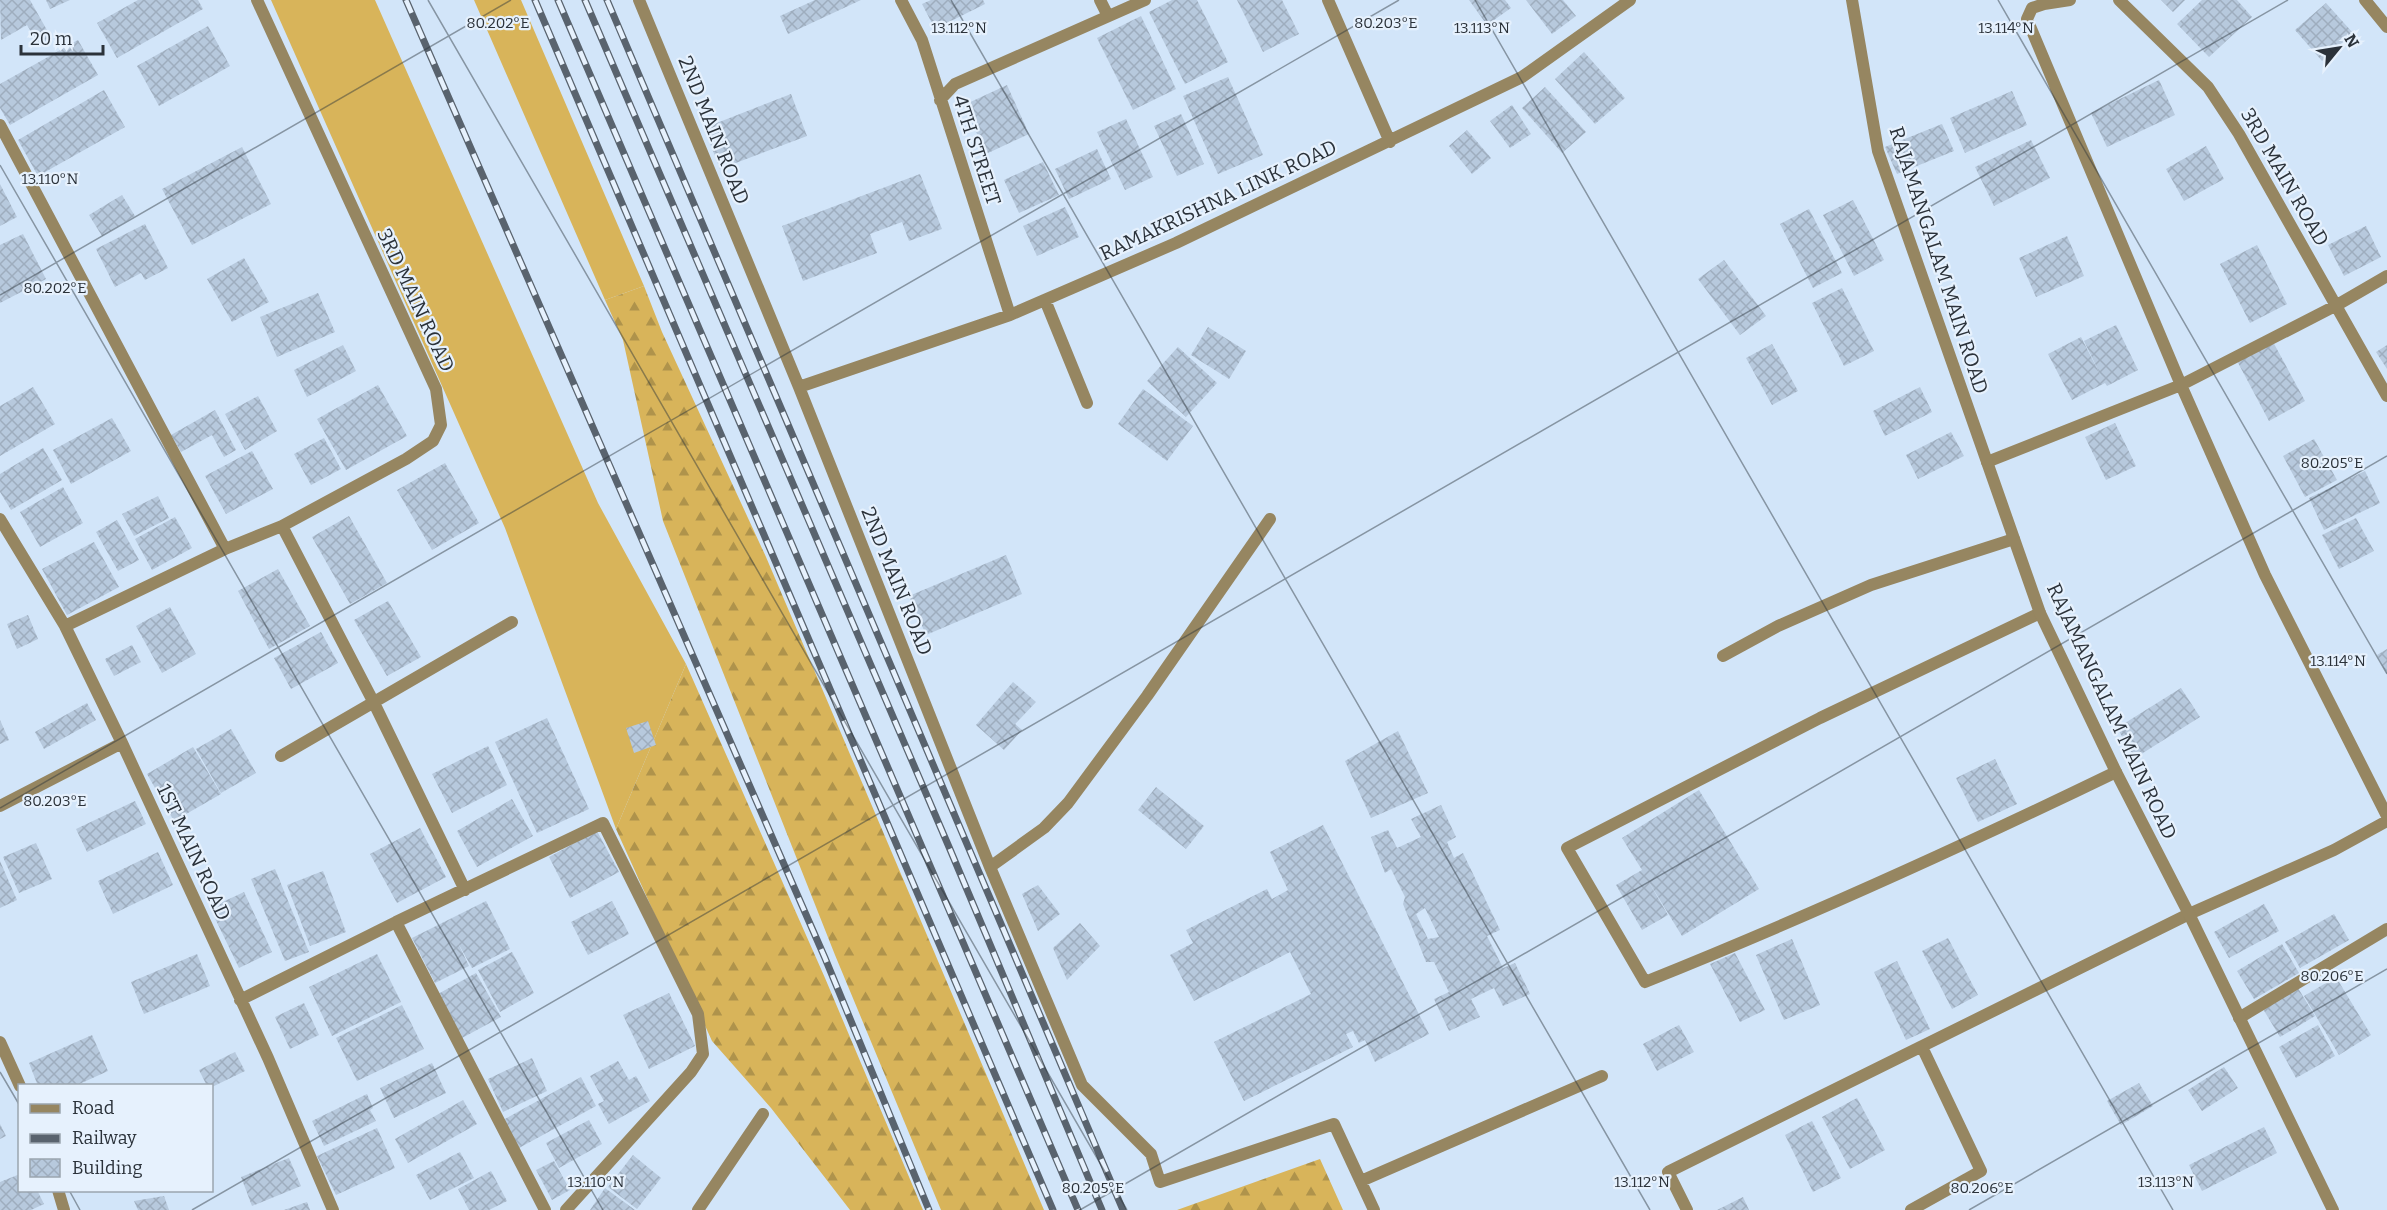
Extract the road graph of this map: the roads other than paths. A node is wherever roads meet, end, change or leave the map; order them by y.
1 (257, 0) edge
2 (639, 0) edge
3 (901, 0) edge
4 (1100, 0) edge
5 (1146, 0) edge
6 (1328, 0) edge
7 (1852, 0) edge
8 (2070, 0) edge
9 (2119, 0) edge
10 (2365, 0) edge
11 (1627, 1) edge
12 (1108, 16) junction
13 (2387, 27) edge
14 (940, 100) junction
15 (0, 125) edge
16 (1390, 142) junction
17 (2387, 276) edge
18 (1045, 300) junction
19 (2337, 305) junction
20 (1010, 315) junction
21 (2181, 385) junction
22 (799, 387) junction
23 (2387, 396) edge
24 (1087, 403) dead end
25 (1987, 462) junction
26 (0, 519) edge
27 (1270, 519) dead end
28 (282, 526) junction
29 (2014, 540) junction
30 (225, 549) junction
31 (2040, 613) junction
32 (512, 622) dead end
33 (65, 627) junction
34 (1723, 657) dead end
35 (374, 703) junction
36 (122, 743) junction
37 (281, 756) dead end
38 (2116, 772) junction
39 (0, 806) edge
40 (2387, 819) edge
41 (990, 867) junction
42 (465, 890) junction
43 (2189, 914) junction
44 (396, 922) junction
45 (2387, 929) edge
46 (240, 1000) junction
47 (2239, 1018) junction
48 (0, 1042) edge
49 (1922, 1047) junction
50 (1602, 1076) dead end
51 (19, 1084) edge
52 (763, 1114) dead end
53 (1361, 1181) junction
54 (58, 1192) edge
55 (64, 1210) edge
56 (333, 1210) edge
57 (545, 1210) edge
58 (567, 1210) edge
59 (698, 1210) edge
60 (1374, 1210) edge
61 (1687, 1210) edge
62 (1911, 1210) edge
63 (2333, 1210) edge

1 - 28 street, 3RD MAIN ROAD
2 - 22 street, 2ND MAIN ROAD
3 - 14 street, 4TH STREET
4 - 12 street
5 - 12 street
6 - 16 street
7 - 25 street, RAJAMANGALAM MAIN ROAD
8 - 21 street
9 - 19 street, 3RD MAIN ROAD
10 - 13 street
11 - 16 street, RAMAKRISHNA LINK ROAD
12 - 14 street
14 - 20 street, 4TH STREET
15 - 30 street
16 - 18 street, RAMAKRISHNA LINK ROAD
17 - 19 street
18 - 20 street, RAMAKRISHNA LINK ROAD
18 - 24 street
19 - 21 street
19 - 23 street, 3RD MAIN ROAD
20 - 22 street, RAMAKRISHNA LINK ROAD
21 - 25 street
21 - 40 street
22 - 41 street, 2ND MAIN ROAD
25 - 29 street, RAJAMANGALAM MAIN ROAD
26 - 33 street, 1ST MAIN ROAD
27 - 41 street
28 - 30 street, 3RD MAIN ROAD
28 - 35 street
29 - 31 street, RAJAMANGALAM MAIN ROAD
29 - 34 street
30 - 33 street, 3RD MAIN ROAD
31 - 38 street, RAJAMANGALAM MAIN ROAD
31 - 38 street
32 - 35 street
33 - 36 street, 1ST MAIN ROAD
35 - 37 street
35 - 42 street
36 - 39 street
36 - 46 street, 1ST MAIN ROAD
38 - 43 street, RAJAMANGALAM MAIN ROAD
40 - 43 street
41 - 53 street, 2ND MAIN ROAD
42 - 44 street
42 - 58 street
43 - 47 street, RAJAMANGALAM MAIN ROAD
43 - 49 street
44 - 46 street
44 - 57 street
45 - 47 street
46 - 56 street, 1ST MAIN ROAD
47 - 63 street, RAJAMANGALAM MAIN ROAD
48 - 51 street
49 - 61 street
49 - 62 street
50 - 53 street
52 - 59 street
53 - 60 street
54 - 55 street

